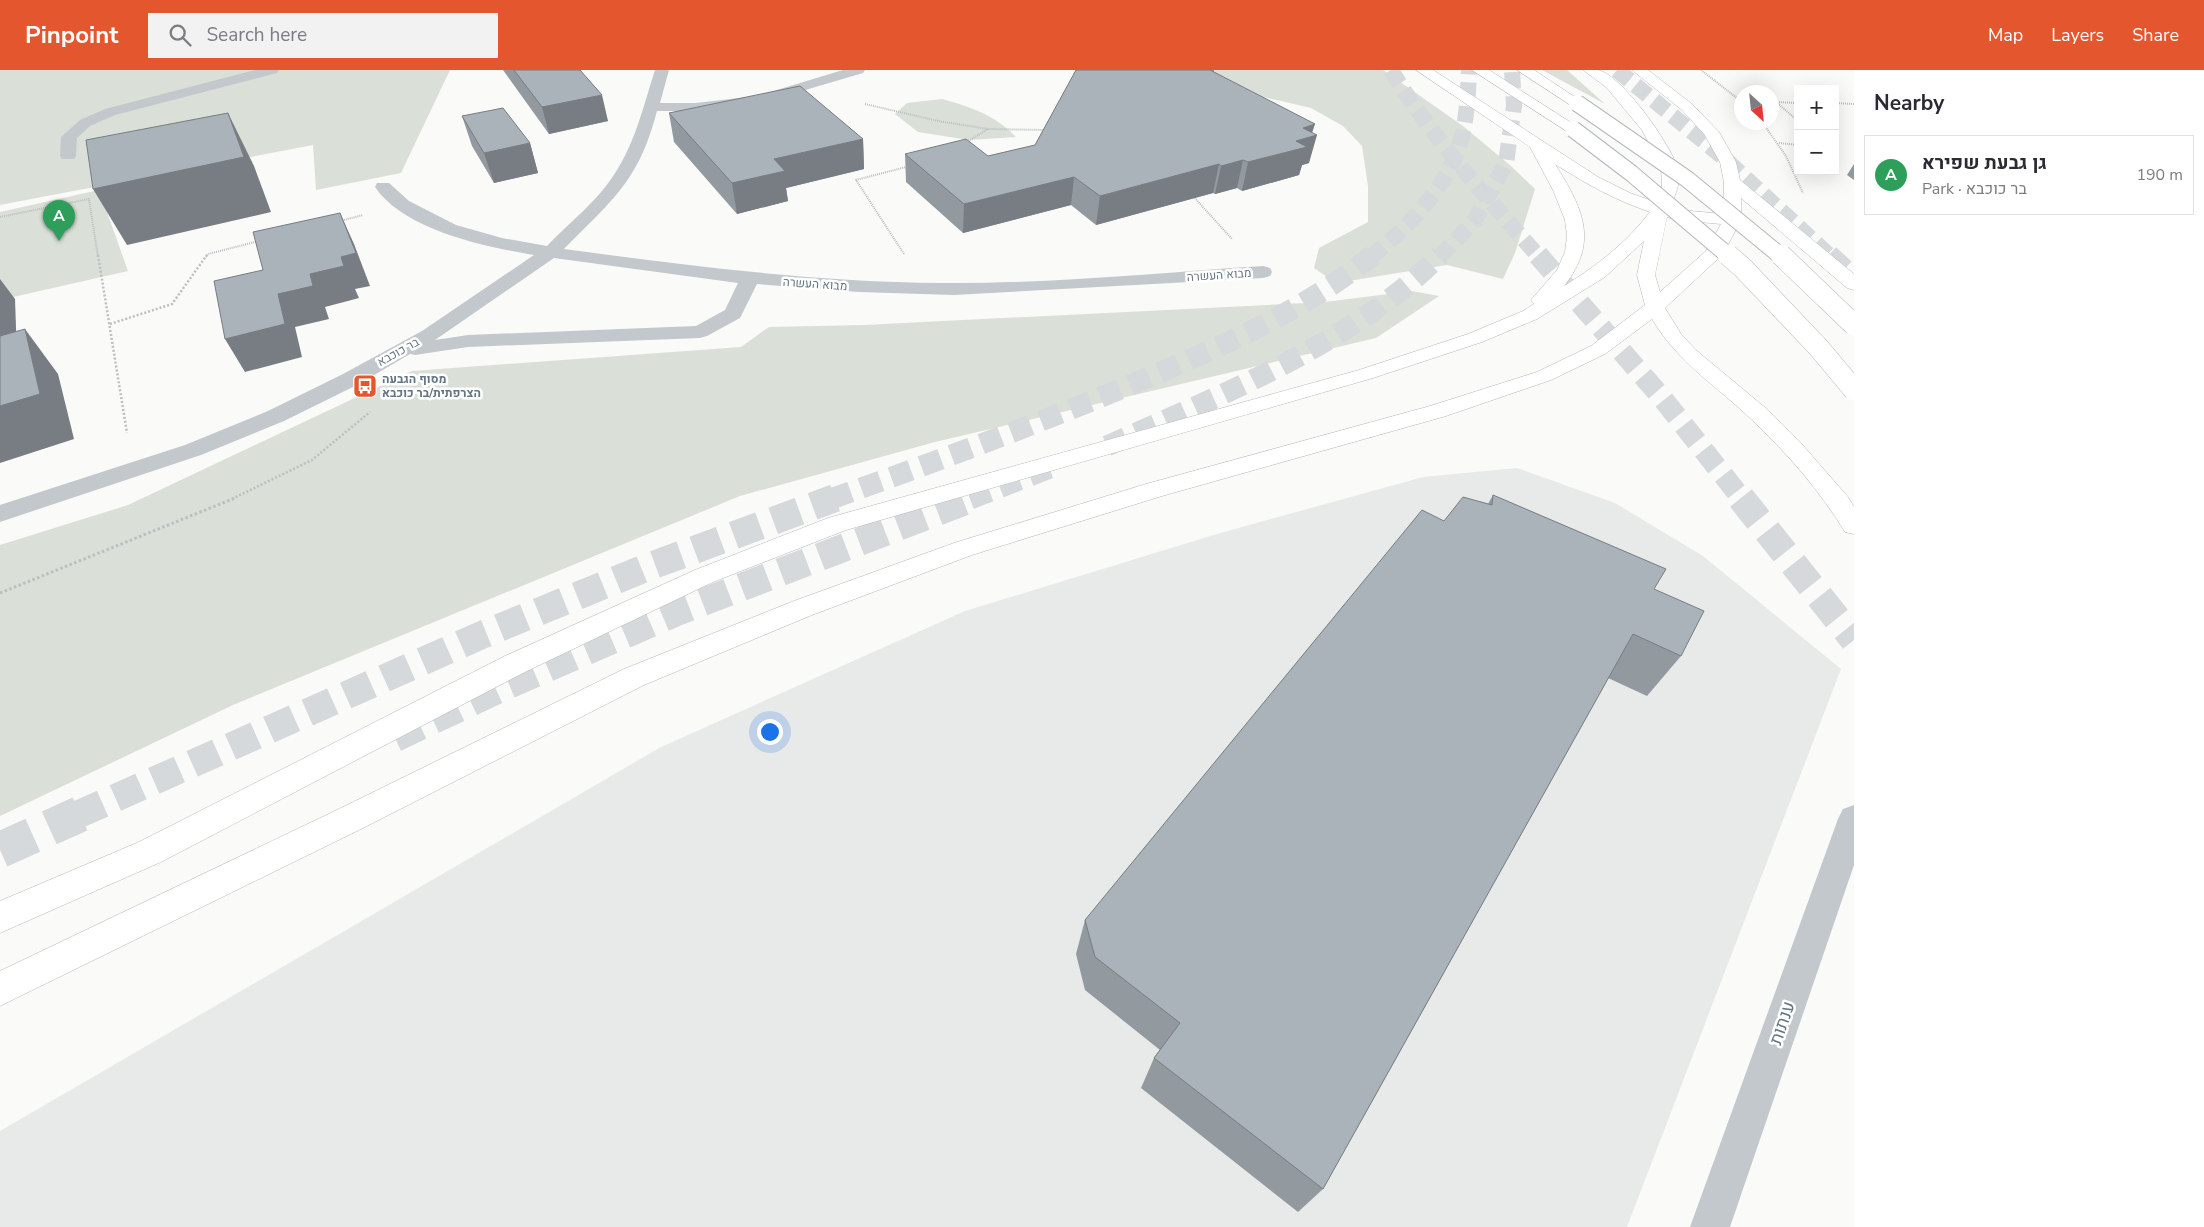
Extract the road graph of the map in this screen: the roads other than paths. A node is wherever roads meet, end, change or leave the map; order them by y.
1 (272, 70) edge
2 (662, 70) edge
3 (858, 70) edge
4 (1424, 70) edge
5 (1480, 70) edge
6 (1524, 70) edge
7 (1590, 70) edge
8 (1639, 70) edge
9 (651, 107) junction
10 (1532, 140) junction
11 (68, 156) dead end
12 (1732, 182) junction
13 (383, 187) dead end
14 (1660, 211) junction
15 (1732, 220) junction
16 (551, 252) junction
17 (1263, 272) road end
18 (750, 278) junction
19 (1854, 284) edge
20 (1656, 307) junction
21 (1530, 315) junction
22 (1854, 325) edge
23 (396, 354) junction
24 (1854, 390) edge
25 (0, 514) edge
26 (1854, 526) edge
27 (1854, 819) edge
28 (0, 917) edge
29 (0, 989) edge
30 (1710, 1227) edge

1 - 11 street
2 - 9 street, בר כוכבא
3 - 9 street
4 - 10 highway
5 - 24 highway, bridge
6 - 22 highway, bridge
7 - 14 highway
8 - 12 highway
9 - 16 street, בר כוכבא
10 - 14 highway
10 - 21 highway
12 - 15 highway
12 - 19 highway
13 - 16 street, מבוא העשרה
14 - 15 highway
14 - 20 highway
14 - 21 highway
15 - 20 highway
16 - 18 street, מבוא העשרה
16 - 23 street, בר כוכבא
17 - 18 street, מבוא העשרה
18 - 23 street
20 - 26 highway
20 - 29 highway
21 - 28 highway
23 - 25 street, בר כוכבא
27 - 30 street, ענתות

